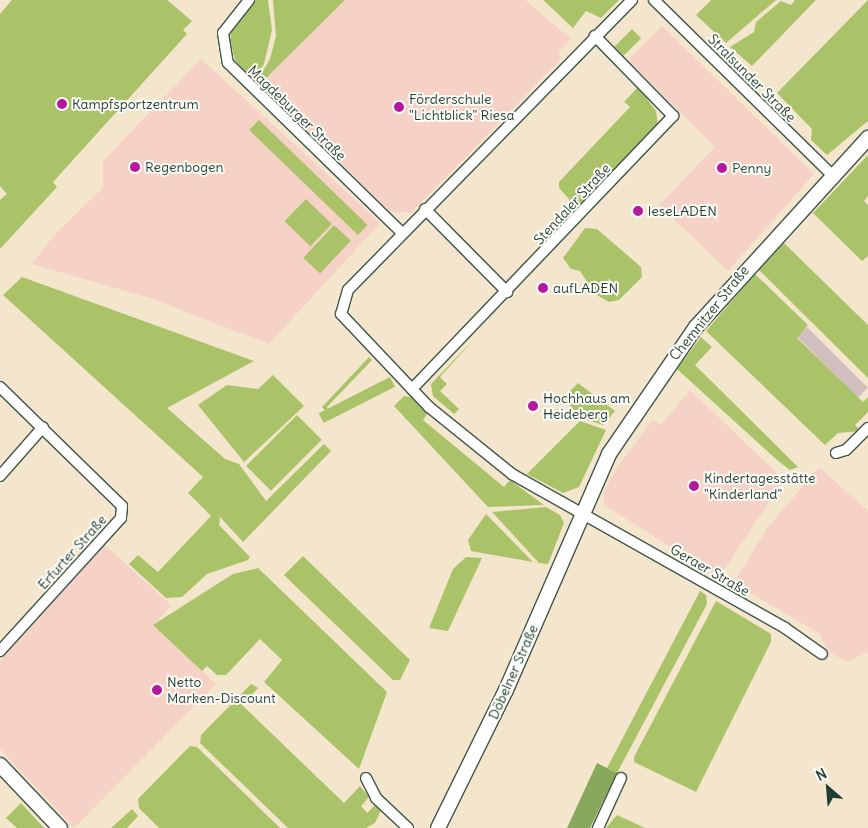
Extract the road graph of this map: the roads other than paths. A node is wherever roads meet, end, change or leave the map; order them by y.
1 (248, 0) edge
2 (632, 0) edge
3 (654, 0) edge
4 (595, 36) junction
5 (868, 138) edge
6 (832, 175) junction
7 (425, 209) junction
8 (402, 233) junction
9 (507, 292) junction
10 (409, 386) junction
11 (0, 387) edge
12 (43, 427) junction
13 (868, 428) edge
14 (836, 453) dead end
15 (0, 476) edge
16 (582, 512) junction
17 (0, 651) edge
18 (822, 654) dead end
19 (0, 765) edge
20 (366, 778) dead end
21 (621, 778) dead end
22 (60, 828) edge
23 (408, 828) edge
24 (438, 828) edge
25 (598, 828) edge

1 - 8 street, Magdeburger Straße
2 - 4 street
3 - 6 street, Stralsunder Straße
4 - 7 street
4 - 9 street, Stendaler Straße
5 - 6 street, Chemnitzer Straße
6 - 16 street, Chemnitzer Straße
7 - 8 street
7 - 9 street
8 - 10 street
9 - 10 street, Stendaler Straße
10 - 16 street
11 - 12 street, Erfurter Straße
12 - 15 street
12 - 17 street, Erfurter Straße
13 - 14 street
16 - 18 street, Geraer Straße
16 - 24 street, Döbelner Straße
19 - 22 street
20 - 23 street
21 - 25 street

